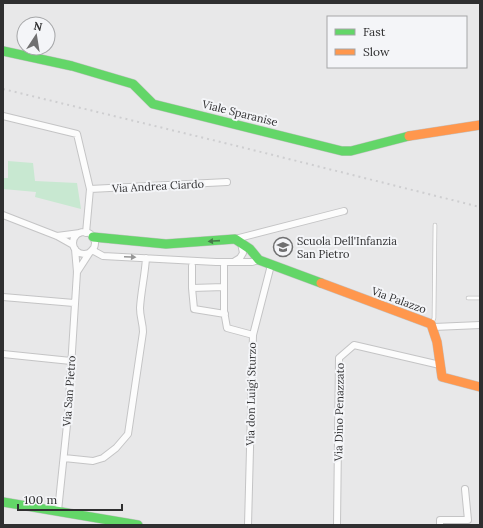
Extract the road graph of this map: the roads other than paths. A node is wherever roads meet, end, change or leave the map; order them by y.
1 (3, 51) edge
2 (3, 116) edge
3 (480, 125) edge
4 (227, 182) dead end
5 (90, 189) junction
6 (344, 211) dead end
7 (3, 215) edge
8 (435, 225) dead end
9 (86, 234) junction
10 (57, 236) junction
11 (238, 241) junction
12 (74, 247) junction
13 (91, 251) junction
14 (146, 258) junction
15 (259, 260) junction
16 (235, 261) junction
17 (192, 266) dead end
18 (224, 266) dead end
19 (271, 266) junction
20 (77, 272) junction
21 (224, 287) junction
22 (192, 288) junction
23 (3, 297) edge
24 (468, 298) dead end
25 (480, 298) edge
26 (74, 303) junction
27 (225, 314) junction
28 (432, 326) junction
29 (480, 326) edge
30 (253, 335) junction
31 (3, 354) edge
32 (71, 361) junction
33 (440, 365) junction
34 (480, 387) edge
35 (64, 458) junction
36 (465, 489) dead end
37 (3, 502) edge
38 (58, 511) junction
39 (138, 525) edge
40 (248, 525) edge
41 (338, 525) edge
42 (440, 525) edge

1 - 3 street, Viale Sparanise
2 - 5 street
4 - 5 street, Via Andrea Ciardo
5 - 9 street
6 - 11 street
7 - 10 street
8 - 28 lane
9 - 10 street
11 -> 9 street
9 - 12 street
9 - 13 street
10 - 12 street
11 - 15 street
11 - 16 street
12 - 13 street
12 - 20 street, Via San Pietro
13 -> 14 street
13 - 20 street, Via San Pietro
14 - 16 street
14 - 35 street
15 - 16 street
15 - 19 street, Via Palazzo
17 - 22 street
18 - 21 street
19 - 28 street, Via Palazzo
19 - 30 street, Via don Luigi Sturzo
20 - 26 street, Via San Pietro
21 - 22 street
21 - 27 street
22 - 27 street
23 - 26 street
24 - 25 lane
26 - 32 street, Via San Pietro
27 - 30 street
28 - 29 street
28 - 33 street, Via Palazzo
30 - 40 street, Via don Luigi Sturzo
31 - 32 street
32 - 35 street, Via San Pietro
33 - 34 street, Via Palazzo
33 - 41 street, Via Dino Penazzato
35 - 38 street, Via San Pietro
36 - 42 street
37 - 38 street
38 - 39 street

